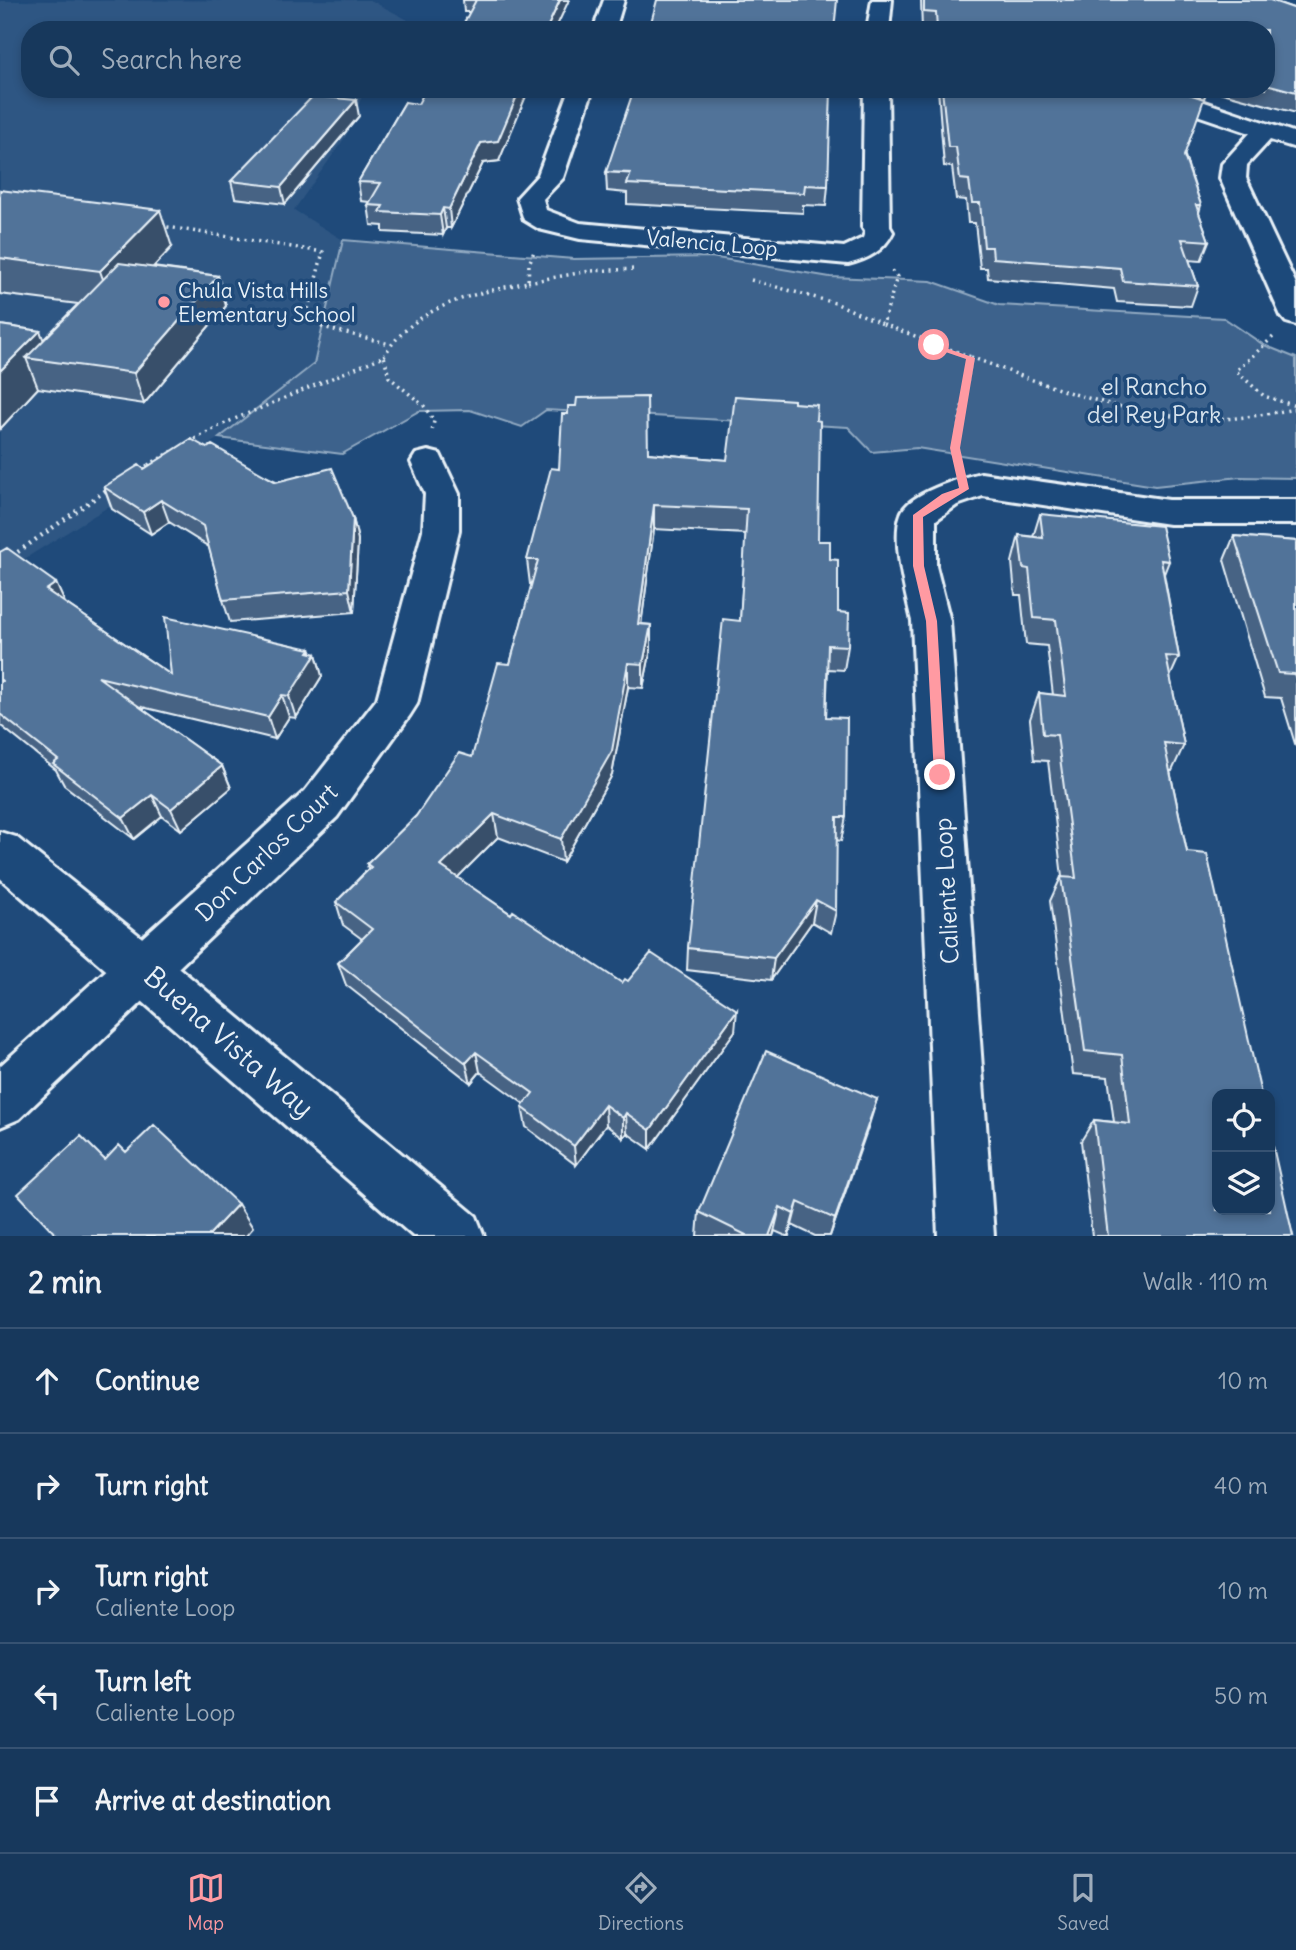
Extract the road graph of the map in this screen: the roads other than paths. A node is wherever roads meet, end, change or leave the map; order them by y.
1 (614, 0) edge
2 (882, 0) edge
3 (607, 21) edge
4 (878, 21) edge
5 (579, 98) edge
6 (877, 98) edge
7 (1169, 98) edge
8 (1265, 131) junction
9 (1296, 141) edge
10 (1296, 316) edge
11 (428, 462) road end
12 (1296, 512) edge
13 (0, 851) edge
14 (144, 969) junction
15 (0, 1101) edge
16 (456, 1236) edge
17 (966, 1236) edge

1 - 3 street
2 - 4 street
5 - 6 street, Valencia Loop
7 - 8 street
8 - 9 street
8 - 10 street
11 - 14 street, Don Carlos Court
12 - 17 street, Caliente Loop
13 - 14 street, Buena Vista Way
14 - 15 street, Don Carlos Court
14 - 16 street, Buena Vista Way

